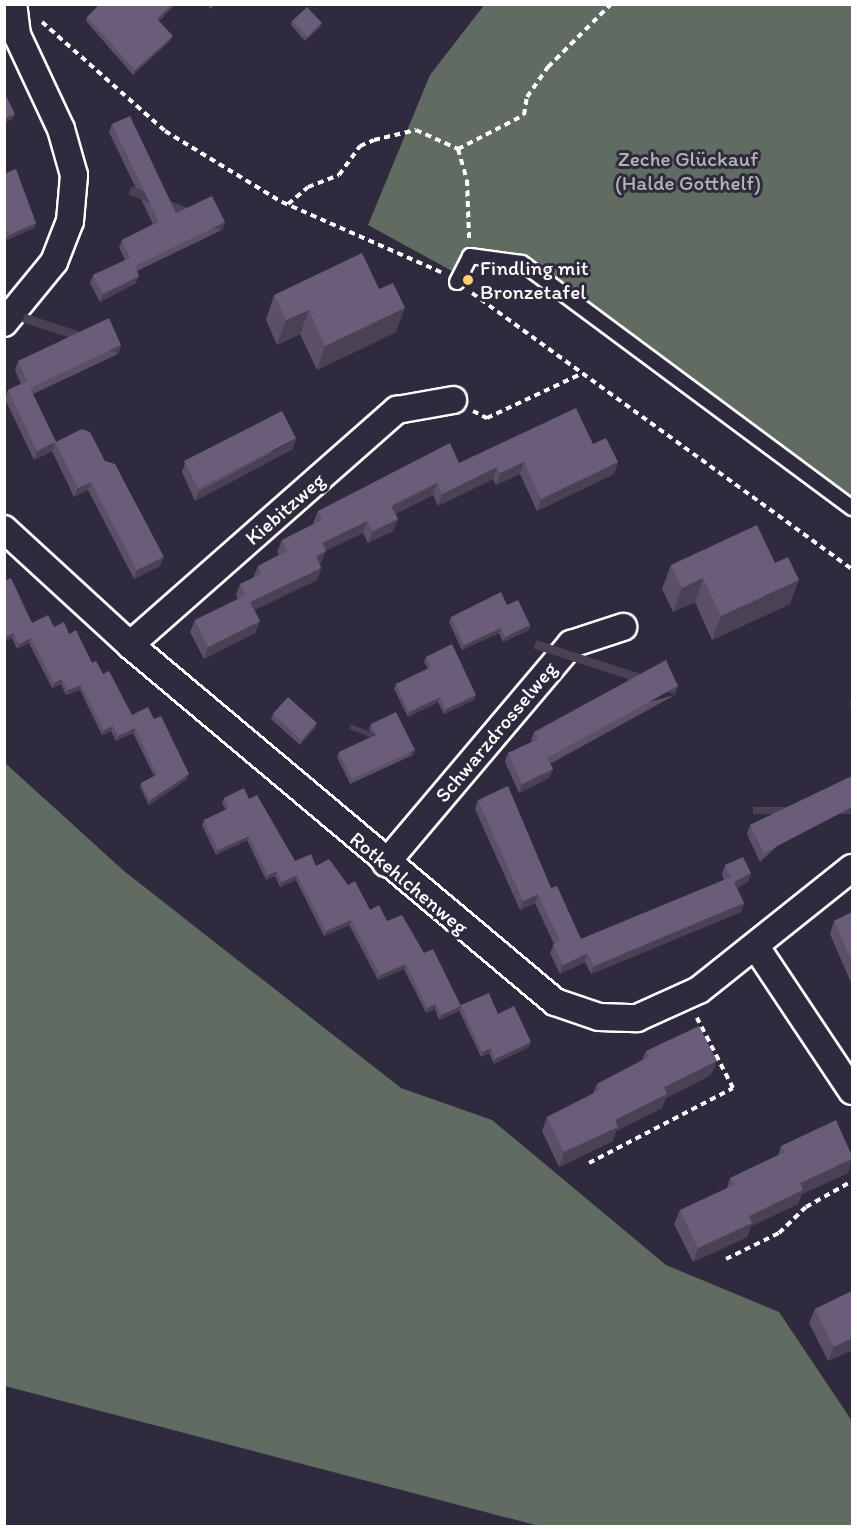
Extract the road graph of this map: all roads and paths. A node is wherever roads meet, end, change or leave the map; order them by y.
1 (611, 4) edge
2 (22, 10) edge
3 (458, 149) junction
4 (288, 204) junction
5 (470, 256) junction
6 (458, 282) junction
7 (4, 323) edge
8 (581, 374) junction
9 (453, 400) joint
10 (852, 508) edge
11 (4, 529) edge
12 (852, 569) edge
13 (623, 627) dead end
14 (130, 645) junction
15 (386, 863) junction
16 (852, 868) edge
17 (756, 948) junction
18 (686, 996) junction
19 (852, 1091) edge
20 (589, 1163) dead end
21 (852, 1181) edge
22 (726, 1259) dead end

1 - 3 path
2 - 4 path
2 - 7 street
3 - 4 path
3 - 5 path
4 - 6 path
5 - 6 lane
5 - 10 lane
6 - 8 path
8 - 9 path
8 - 12 path
9 - 14 street, Kiebitzweg
11 - 14 street, Rotkehlchenweg
13 - 15 street, Schwarzdrosselweg
14 - 15 street, Rotkehlchenweg
15 - 18 street, Rotkehlchenweg
16 - 17 street, Rotkehlchenweg
17 - 18 street, Rotkehlchenweg
17 - 19 street
18 - 20 path
21 - 22 path

